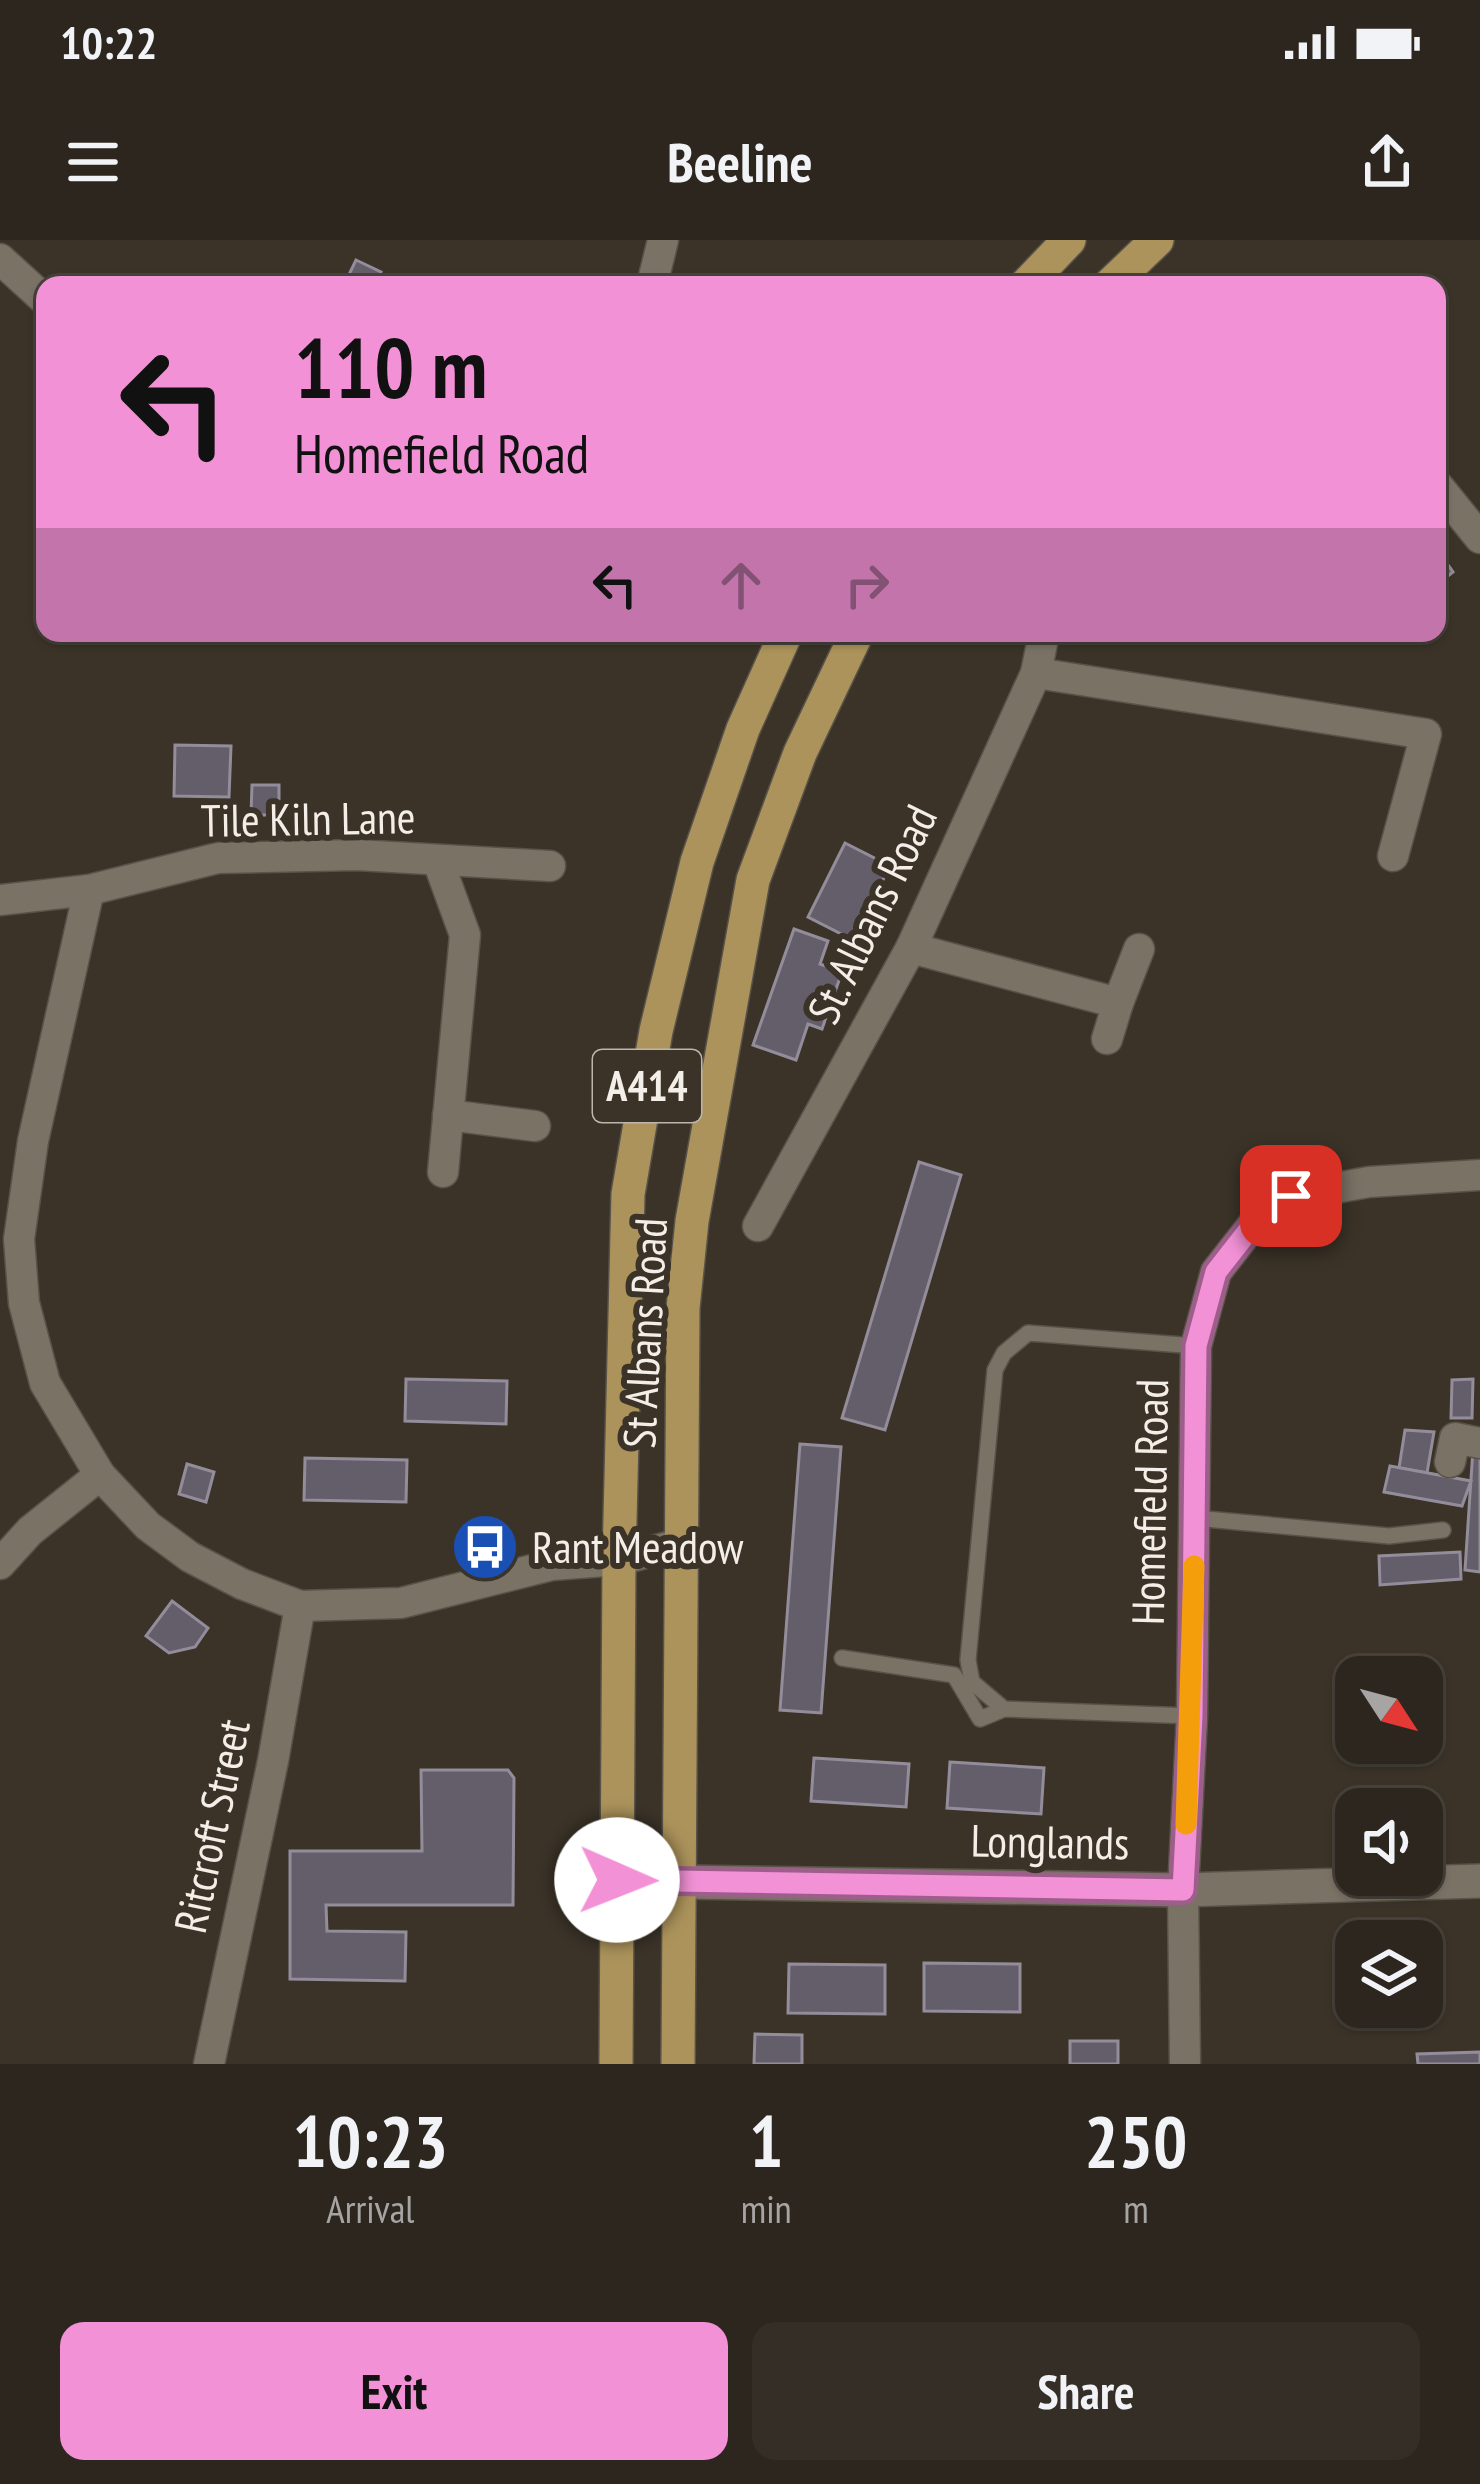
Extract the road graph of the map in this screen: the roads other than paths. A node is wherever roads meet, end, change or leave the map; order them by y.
1 (663, 240) edge
2 (1069, 240) edge
3 (1157, 240) edge
4 (0, 259) edge
5 (654, 276) edge
6 (1035, 276) edge
7 (1119, 276) edge
8 (36, 292) edge
9 (1446, 496) edge
10 (1480, 538) edge
11 (782, 642) edge
12 (853, 642) edge
13 (1042, 642) edge
14 (1036, 673) junction
15 (1394, 856) dead end
16 (439, 861) junction
17 (550, 866) dead end
18 (88, 890) junction
19 (0, 900) edge
20 (911, 948) junction
21 (1139, 949) dead end
22 (1118, 1003) junction
23 (1107, 1039) dead end
24 (448, 1115) junction
25 (535, 1126) dead end
26 (443, 1172) dead end
27 (1480, 1175) edge
28 (758, 1226) dead end
29 (1196, 1346) junction
30 (1480, 1443) edge
31 (1450, 1462) dead end
32 (100, 1475) junction
33 (1195, 1518) junction
34 (1443, 1530) dead end
35 (683, 1543) junction
36 (620, 1560) junction
37 (0, 1564) edge
38 (300, 1606) junction
39 (842, 1658) dead end
40 (1004, 1709) junction
41 (1192, 1716) junction
42 (617, 1880) junction
43 (680, 1881) junction
44 (1480, 1881) edge
45 (1183, 1890) junction
46 (209, 2064) edge
47 (616, 2064) edge
48 (678, 2064) edge
49 (1185, 2064) edge

1 - 5 street
2 - 6 main road
3 - 7 main road
4 - 8 street
9 - 10 street
11 - 36 main road, St Albans Road / A414
12 - 35 main road, St Albans Road / A414
13 - 14 street, St. Albans Road
14 - 15 street
14 - 20 street, St. Albans Road
16 - 17 street, Tile Kiln Lane
16 - 18 street, Tile Kiln Lane
16 - 24 street
18 - 19 street, Tile Kiln Lane
18 - 32 street
20 - 22 street
20 - 28 street, St. Albans Road
21 - 22 street
22 - 23 street
24 - 25 street
24 - 26 street
27 - 29 street, Homefield Road
29 - 33 street, Homefield Road
29 - 40 lane
30 - 31 street
32 - 37 street
32 - 38 street
33 - 34 lane
33 - 41 street, Homefield Road
35 - 36 street
35 - 43 main road, St Albans Road / A414
36 - 38 street
36 - 42 main road, St Albans Road / A414
38 - 46 street, Ritcroft Street
39 - 40 lane
40 - 41 lane
41 - 45 street, Homefield Road
42 - 43 street, Longlands
42 - 47 main road, St Albans Road / A414
43 - 45 street, Longlands
43 - 48 main road, St Albans Road / A414
44 - 45 street, Longlands
45 - 49 street, Homefield Road

